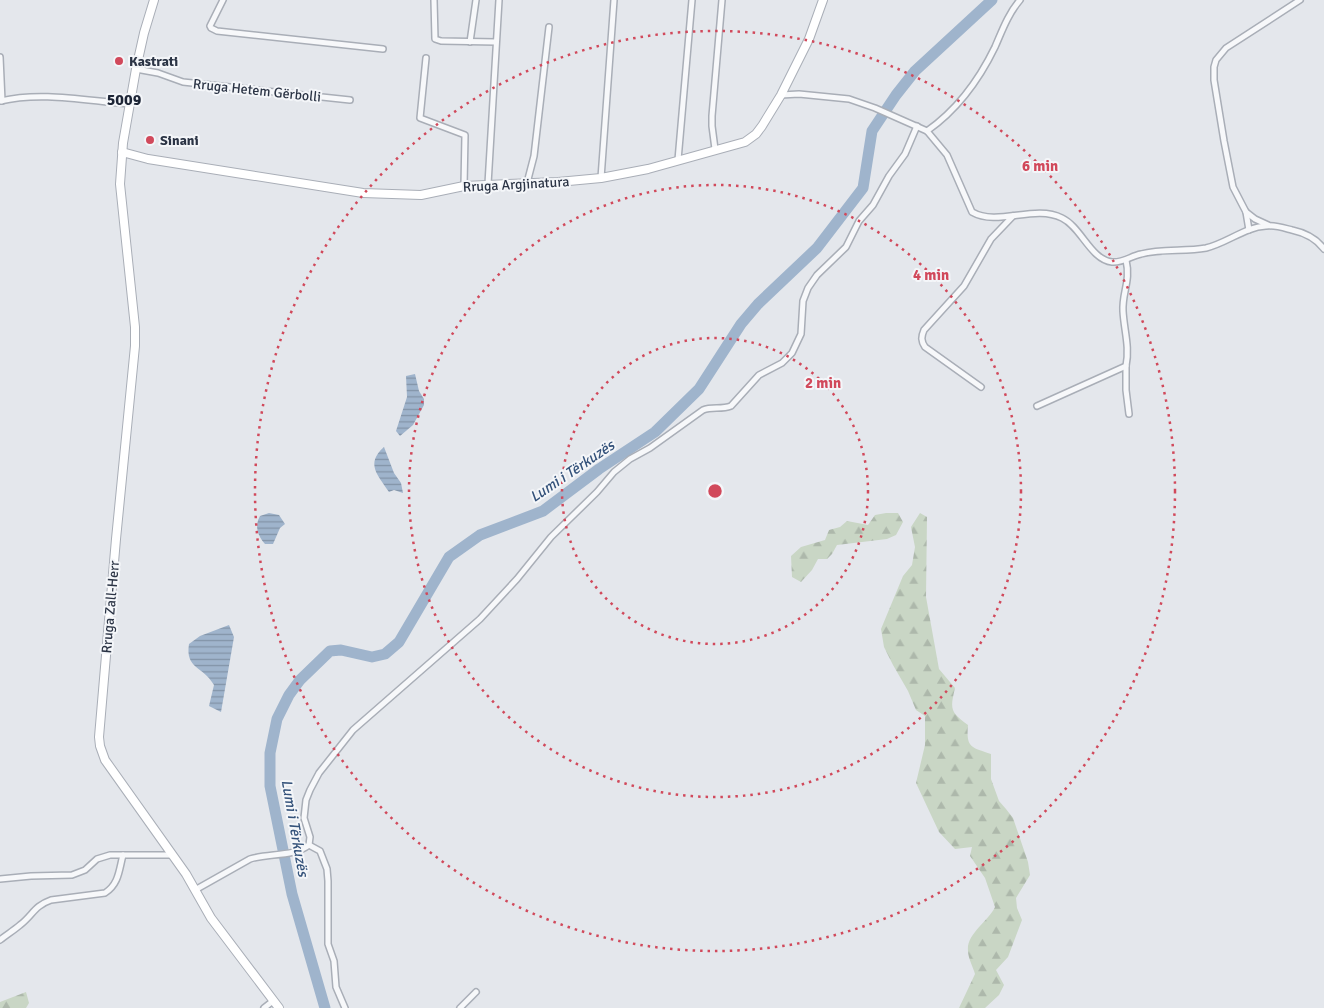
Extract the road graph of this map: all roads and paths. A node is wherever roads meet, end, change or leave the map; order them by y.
1 (154, 0) edge
2 (223, 0) edge
3 (434, 0) edge
4 (476, 0) edge
5 (499, 0) edge
6 (614, 0) edge
7 (692, 0) edge
8 (722, 0) edge
9 (823, 0) edge
10 (1020, 0) edge
11 (1300, 0) edge
12 (548, 28) dead end
13 (470, 42) junction
14 (496, 42) junction
15 (383, 49) dead end
16 (0, 57) edge
17 (426, 58) dead end
18 (136, 69) junction
19 (780, 95) junction
20 (350, 100) dead end
21 (1, 101) edge
22 (130, 104) junction
23 (917, 126) junction
24 (927, 131) junction
25 (715, 149) junction
26 (122, 152) junction
27 (678, 160) junction
28 (600, 178) junction
29 (527, 183) junction
30 (488, 184) junction
31 (464, 186) junction
32 (1246, 212) junction
33 (1014, 215) junction
34 (1268, 225) junction
35 (1248, 230) junction
36 (1324, 249) edge
37 (1126, 260) junction
38 (1126, 366) junction
39 (981, 387) dead end
40 (1037, 406) dead end
41 (1129, 414) dead end
42 (310, 845) junction
43 (123, 855) junction
44 (173, 855) junction
45 (0, 879) edge
46 (195, 890) junction
47 (0, 940) edge
48 (476, 992) dead end
49 (273, 1001) junction
50 (264, 1008) edge
51 (278, 1008) edge
52 (344, 1008) edge
53 (460, 1008) edge

1 - 18 main road, Rruga Zall-Herr
2 - 15 street
3 - 13 street
4 - 13 street
5 - 14 street
6 - 28 street
7 - 27 street
8 - 25 street
9 - 19 main road, Rruga Argjinatura
10 - 24 street
11 - 32 street
12 - 29 street
13 - 14 street
14 - 30 street
16 - 21 street
17 - 31 street
18 - 20 street, Rruga Hetem Gërbolli
18 - 22 main road, Rruga Zall-Herr
19 - 23 street
19 - 25 main road, Rruga Argjinatura
21 - 22 street
22 - 26 main road, Rruga Zall-Herr
23 - 24 street
23 - 42 street
24 - 33 street
25 - 27 main road, Rruga Argjinatura
26 - 31 main road, Rruga Argjinatura
26 - 44 main road, Rruga Zall-Herr
27 - 28 main road, Rruga Argjinatura
28 - 29 main road, Rruga Argjinatura
29 - 30 main road, Rruga Argjinatura
30 - 31 main road, Rruga Argjinatura
32 - 34 street
32 - 35 street
33 - 37 street
33 - 39 street
34 - 35 street
34 - 36 street
35 - 37 street
37 - 38 street
38 - 40 street
38 - 41 street
42 - 46 street
42 - 52 street
43 - 44 street
43 - 45 street
43 - 47 street
44 - 46 main road, Rruga Zall-Herr
46 - 49 main road, Rruga Zall-Herr
48 - 53 street
49 - 50 street
49 - 51 main road, Rruga Zall-Herr

